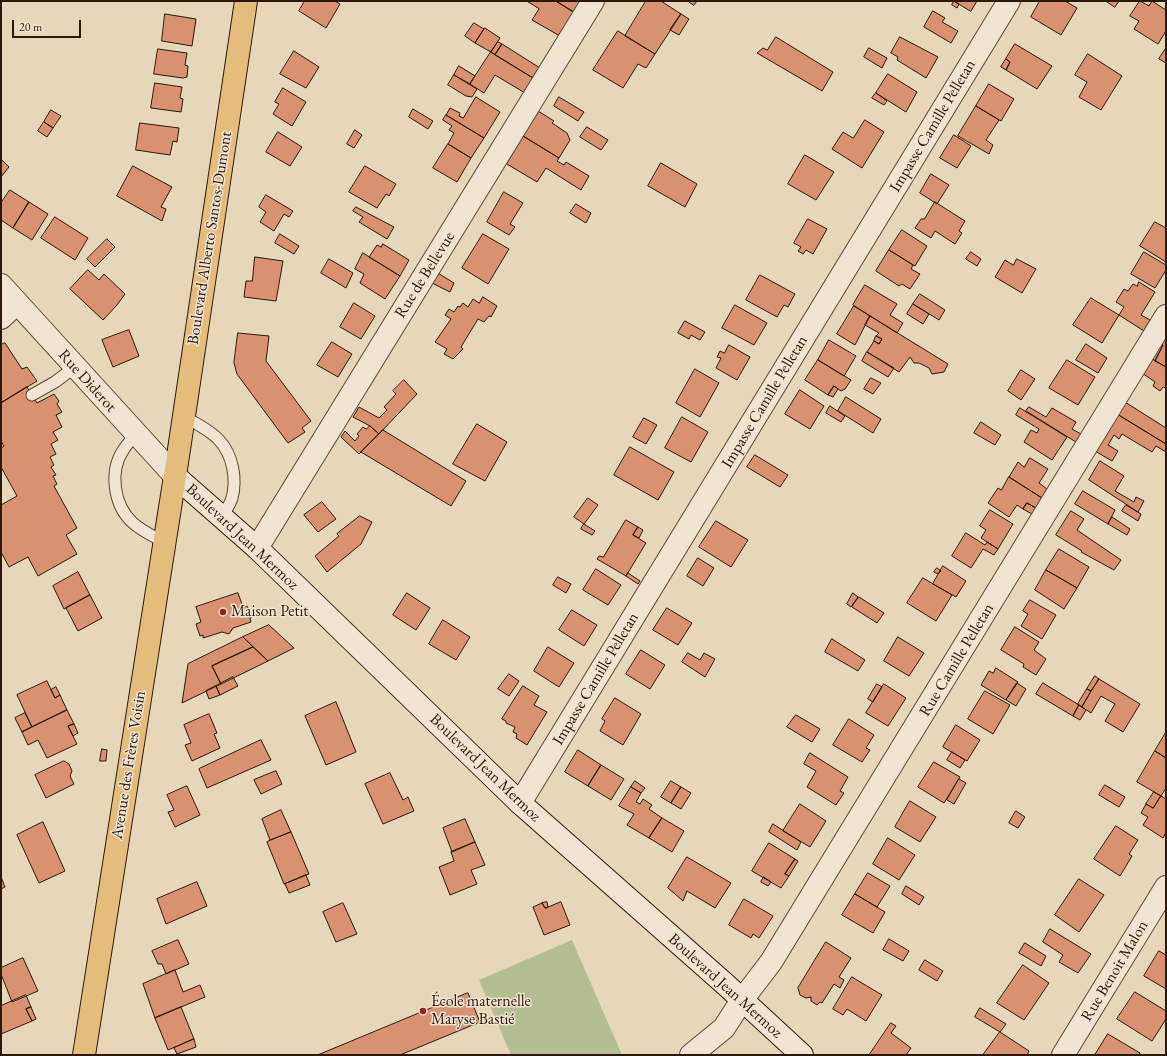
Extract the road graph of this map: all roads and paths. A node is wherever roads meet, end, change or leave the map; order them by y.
1 (246, 1) edge
2 (593, 1) edge
3 (1009, 1) edge
4 (1, 285) edge
5 (16, 303) junction
6 (1166, 316) edge
7 (1, 318) edge
8 (75, 367) junction
9 (32, 395) dead end
10 (183, 416) junction
11 (136, 434) junction
12 (174, 476) junction
13 (222, 517) junction
14 (164, 542) junction
15 (257, 548) junction
16 (520, 804) junction
17 (1166, 887) edge
18 (742, 1000) junction
19 (84, 1055) edge
20 (691, 1055) edge
21 (802, 1055) edge
22 (1063, 1055) edge

1 - 10 main road, Boulevard Alberto Santos-Dumont
2 - 15 street, Rue de Bellevue
3 - 16 street, Impasse Camille Pelletan
4 - 5 street, Rue Diderot
5 - 7 street
5 - 8 street, Rue Diderot
6 - 18 street, Rue Camille Pelletan
8 - 9 lane
8 - 11 street, Rue Diderot
10 - 12 main road, Boulevard Alberto Santos-Dumont
10 - 13 lane
11 - 12 street, Rue Diderot
11 - 14 lane
12 - 13 street, Boulevard Jean Mermoz
12 - 14 main road, Avenue des Frères Voisin
13 - 15 street, Boulevard Jean Mermoz
14 - 19 main road, Avenue des Frères Voisin
15 - 16 street, Boulevard Jean Mermoz
16 - 18 street, Boulevard Jean Mermoz
17 - 22 street, Rue Benoit Malon
18 - 20 street, Rue Camille Pelletan
18 - 21 street, Boulevard Jean Mermoz

